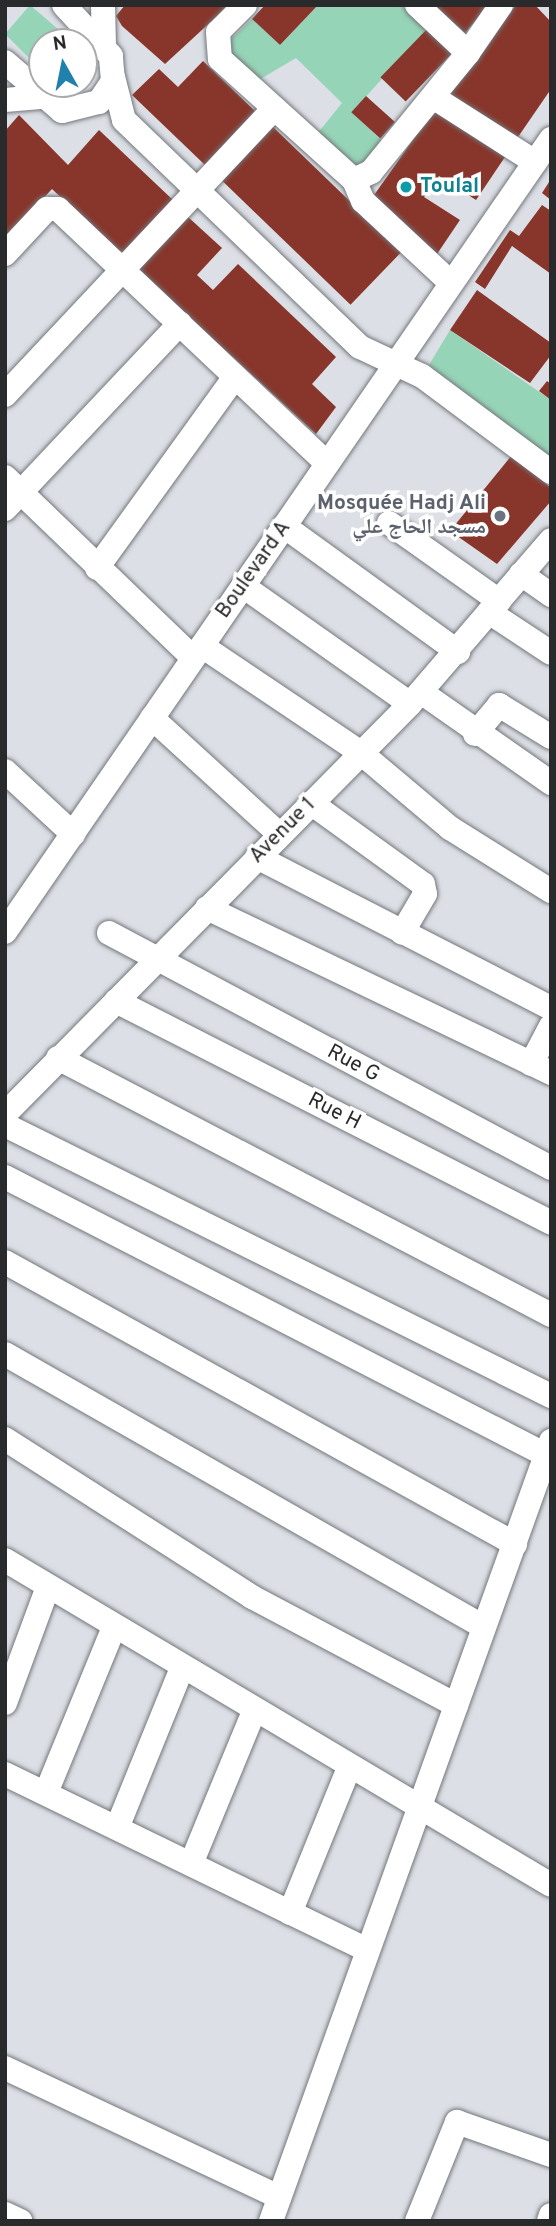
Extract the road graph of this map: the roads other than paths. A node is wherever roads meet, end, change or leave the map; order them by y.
1 (64, 5) edge
2 (103, 5) edge
3 (245, 5) edge
4 (417, 5) edge
5 (501, 5) edge
6 (104, 45) junction
7 (468, 53) junction
8 (5, 64) edge
9 (113, 77) junction
10 (28, 86) edge
11 (5, 91) edge
12 (433, 97) junction
13 (28, 98) edge
14 (42, 98) edge
15 (5, 100) edge
16 (274, 109) junction
17 (75, 113) junction
18 (124, 120) junction
19 (551, 139) edge
20 (535, 162) junction
21 (354, 180) junction
22 (198, 190) junction
23 (5, 254) edge
24 (124, 268) junction
25 (451, 284) junction
26 (180, 323) junction
27 (394, 366) junction
28 (234, 378) junction
29 (5, 395) edge
30 (327, 463) junction
31 (551, 472) edge
32 (10, 492) edge
33 (389, 523) dead end
34 (284, 526) junction
35 (551, 540) edge
36 (97, 568) junction
37 (521, 574) junction
38 (243, 586) junction
39 (551, 595) edge
40 (494, 606) junction
41 (197, 652) junction
42 (458, 652) junction
43 (551, 653) edge
44 (415, 698) junction
45 (152, 718) junction
46 (475, 734) junction
47 (551, 737) edge
48 (361, 753) junction
49 (5, 771) edge
50 (551, 783) edge
51 (311, 803) junction
52 (73, 834) junction
53 (280, 835) junction
54 (257, 857) junction
55 (551, 891) edge
56 (207, 908) junction
57 (5, 932) edge
58 (109, 933) dead end
59 (401, 933) junction
60 (155, 961) junction
61 (116, 1002) junction
62 (551, 1008) edge
63 (551, 1026) edge
64 (58, 1058) junction
65 (541, 1069) edge
66 (5, 1114) edge
67 (5, 1125) edge
68 (551, 1168) edge
69 (5, 1177) edge
70 (551, 1223) edge
71 (5, 1262) edge
72 (551, 1315) edge
73 (5, 1354) edge
74 (551, 1396) edge
75 (5, 1439) edge
76 (548, 1448) edge
77 (515, 1544) junction
78 (5, 1560) edge
79 (48, 1587) junction
80 (114, 1627) junction
81 (484, 1627) junction
82 (182, 1668) junction
83 (5, 1703) edge
84 (456, 1705) junction
85 (254, 1711) junction
86 (349, 1768) junction
87 (5, 1774) edge
88 (46, 1793) junction
89 (419, 1810) junction
90 (117, 1828) junction
91 (191, 1864) junction
92 (551, 1885) edge
93 (290, 1913) junction
94 (365, 1949) junction
95 (5, 2067) edge
96 (551, 2155) edge
97 (279, 2197) junction
98 (5, 2214) edge
99 (551, 2215) edge
100 (20, 2221) edge
101 (271, 2221) edge
102 (417, 2221) edge
103 (549, 2221) edge

1 - 6 street
2 - 6 street
3 - 16 street
4 - 7 street
5 - 7 street
6 - 9 street
7 - 12 street
8 - 10 street
8 - 11 street
9 - 17 street
9 - 18 street
12 - 20 street
12 - 21 street
13 - 15 street
14 - 17 street
16 - 21 street
16 - 22 street
17 - 18 street
18 - 22 street
19 - 20 street, Boulevard A
20 - 25 street, Boulevard A
21 - 25 street
22 - 24 street
22 - 27 street
23 - 24 street
24 - 26 street
24 - 29 street
25 - 27 street, Boulevard A
26 - 28 street
26 - 32 street
27 - 30 street, Boulevard A
27 - 31 street
28 - 30 street
28 - 36 street
30 - 34 street, Boulevard A
32 - 36 street
33 - 40 street
34 - 38 street, Boulevard A
34 - 42 street
35 - 37 street, Avenue 1
36 - 41 street
37 - 39 street
37 - 40 street, Avenue 1
38 - 41 street, Boulevard A
38 - 44 street
40 - 42 street, Avenue 1
40 - 43 street
41 - 45 street, Boulevard A
41 - 48 street
42 - 44 street, Avenue 1
44 - 46 street
44 - 48 street, Avenue 1
45 - 52 street, Boulevard A
45 - 53 street
46 - 47 street
46 - 50 street
48 - 51 street, Avenue 1
48 - 55 street
49 - 52 street
51 - 53 street, Avenue 1
51 - 59 street
52 - 57 street, Boulevard A
53 - 54 street, Avenue 1
54 - 56 street, Avenue 1
54 - 59 street
56 - 60 street, Avenue 1
56 - 65 street
58 - 60 street, Rue G
59 - 62 street
60 - 61 street, Avenue 1
60 - 68 street, Rue G
61 - 64 street, Avenue 1
61 - 70 street, Rue H
63 - 65 street
64 - 66 street, Avenue 1
64 - 72 street
67 - 74 street
69 - 76 street
71 - 77 street
73 - 81 street
75 - 84 street
76 - 77 street
77 - 81 street
78 - 79 street
79 - 80 street
79 - 83 street
80 - 82 street
80 - 88 street
81 - 84 street
82 - 85 street
82 - 90 street
84 - 89 street
85 - 86 street
85 - 91 street
86 - 89 street
86 - 93 street
87 - 88 street
88 - 90 street
89 - 92 street
89 - 94 street
90 - 91 street
91 - 93 street
93 - 94 street
94 - 97 street
95 - 97 street
96 - 102 street
97 - 101 street
98 - 100 street
99 - 103 street

